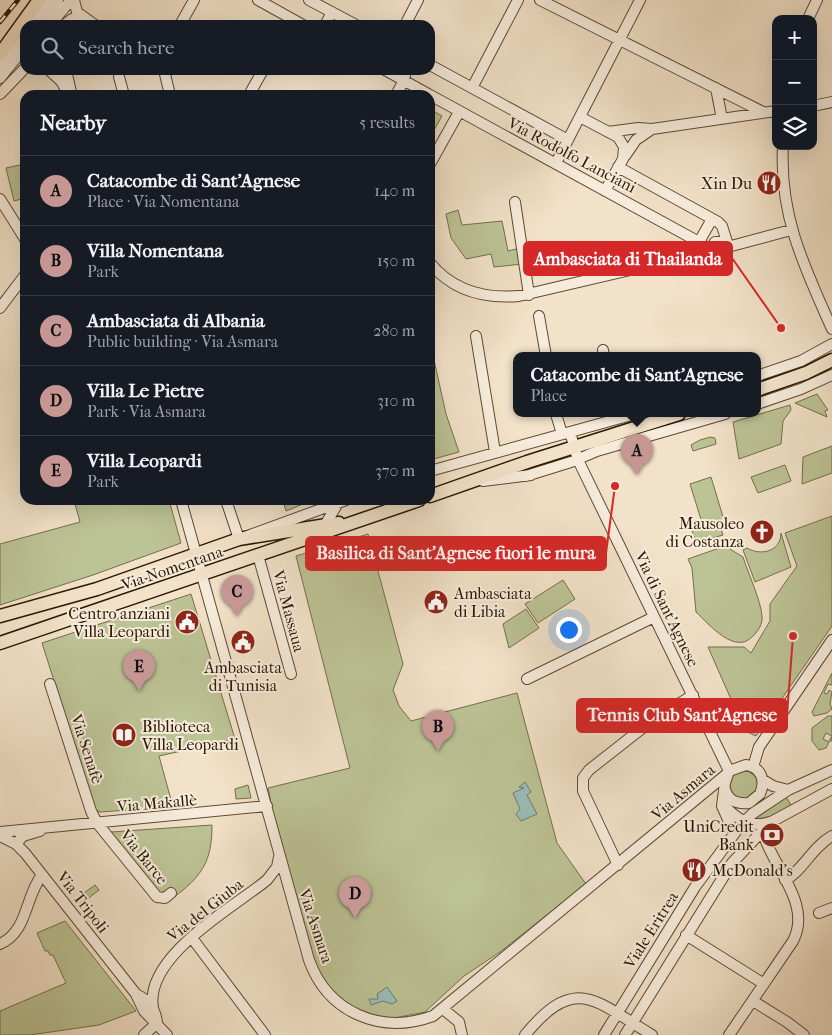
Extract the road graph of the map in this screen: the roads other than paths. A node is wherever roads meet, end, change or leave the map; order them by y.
1 (39, 0) edge
2 (49, 0) edge
3 (58, 0) edge
4 (72, 0) edge
5 (193, 0) edge
6 (258, 0) edge
7 (418, 0) edge
8 (518, 0) edge
9 (540, 0) edge
10 (640, 0) edge
11 (816, 0) edge
12 (315, 1) edge
13 (332, 12) junction
14 (810, 15) edge
15 (25, 20) edge
16 (35, 20) edge
17 (45, 20) edge
18 (54, 20) edge
19 (62, 20) edge
20 (87, 20) edge
21 (183, 20) edge
22 (286, 20) edge
23 (328, 20) edge
24 (347, 20) edge
25 (408, 20) edge
26 (20, 26) edge
27 (619, 40) junction
28 (20, 42) edge
29 (20, 52) edge
30 (0, 54) edge
31 (20, 58) edge
32 (435, 68) edge
33 (2, 72) edge
34 (20, 73) edge
35 (56, 75) edge
36 (67, 75) edge
37 (165, 75) edge
38 (260, 75) edge
39 (405, 75) edge
40 (119, 77) dead end
41 (472, 88) junction
42 (716, 88) junction
43 (67, 90) edge
44 (69, 90) edge
45 (123, 90) edge
46 (169, 90) edge
47 (252, 90) edge
48 (398, 90) edge
49 (424, 90) edge
50 (0, 94) edge
51 (435, 98) edge
52 (832, 102) edge
53 (817, 105) edge
54 (772, 111) edge
55 (459, 112) junction
56 (763, 112) junction
57 (580, 118) junction
58 (722, 119) junction
59 (652, 129) junction
60 (608, 132) junction
61 (568, 140) junction
62 (783, 150) edge
63 (435, 155) edge
64 (556, 163) junction
65 (620, 163) junction
66 (605, 190) junction
67 (0, 199) edge
68 (516, 202) dead end
69 (712, 219) junction
70 (20, 228) edge
71 (791, 230) junction
72 (699, 242) junction
73 (728, 245) junction
74 (710, 250) junction
75 (435, 268) edge
76 (20, 282) edge
77 (529, 295) junction
78 (0, 308) edge
79 (539, 316) dead end
80 (832, 329) edge
81 (476, 336) dead end
82 (832, 344) edge
83 (545, 352) edge
84 (832, 360) edge
85 (761, 375) edge
86 (832, 375) edge
87 (761, 389) edge
88 (761, 403) edge
89 (558, 417) edge
90 (612, 417) edge
91 (670, 417) edge
92 (715, 417) edge
93 (566, 434) junction
94 (538, 441) junction
95 (574, 447) junction
96 (495, 452) junction
97 (560, 452) junction
98 (578, 460) junction
99 (563, 465) junction
100 (435, 470) edge
101 (462, 484) junction
102 (435, 494) edge
103 (182, 505) edge
104 (228, 505) edge
105 (331, 505) edge
106 (339, 505) edge
107 (404, 505) edge
108 (354, 521) junction
109 (274, 525) junction
110 (325, 525) junction
111 (292, 530) junction
112 (239, 539) junction
113 (195, 553) junction
114 (258, 555) junction
115 (201, 575) junction
116 (0, 616) edge
117 (654, 617) junction
118 (832, 640) edge
119 (0, 643) edge
120 (291, 674) dead end
121 (527, 678) dead end
122 (50, 684) dead end
123 (693, 695) junction
124 (754, 767) junction
125 (729, 772) junction
126 (831, 773) edge
127 (763, 780) junction
128 (832, 789) edge
129 (788, 790) junction
130 (726, 801) junction
131 (696, 802) junction
132 (267, 806) junction
133 (744, 822) junction
134 (771, 822) junction
135 (97, 823) junction
136 (50, 828) junction
137 (762, 830) junction
138 (0, 832) edge
139 (734, 833) junction
140 (0, 836) edge
141 (832, 836) edge
142 (16, 844) junction
143 (279, 854) junction
144 (618, 865) junction
145 (42, 875) junction
146 (785, 880) junction
147 (262, 885) junction
148 (289, 892) junction
149 (171, 893) dead end
150 (832, 908) edge
151 (818, 913) dead end
152 (686, 935) junction
153 (192, 938) junction
154 (1, 941) edge
155 (764, 984) junction
156 (155, 987) junction
157 (136, 994) junction
158 (753, 1001) junction
159 (443, 1008) junction
160 (153, 1009) junction
161 (617, 1014) junction
162 (157, 1023) junction
163 (632, 1023) junction
164 (144, 1035) edge
165 (167, 1035) edge
166 (265, 1035) edge
167 (462, 1035) edge
168 (525, 1035) edge
169 (604, 1035) edge
170 (625, 1035) edge
171 (652, 1035) edge
172 (729, 1035) edge
173 (804, 1035) edge

1 - 15 main road
2 - 16 street
3 - 17 street
4 - 18 street
4 - 19 street
4 - 20 street
5 - 21 street
6 - 22 street
7 - 25 street
8 - 41 street
9 - 27 street
10 - 27 street
11 - 14 street
12 - 13 street
13 - 23 street
13 - 24 street
26 - 30 main road
27 - 42 street
27 - 57 street
28 - 33 street
29 - 33 street
31 - 33 street
32 - 41 street, Via Rodolfo Lanciani
34 - 50 street
35 - 43 street
36 - 44 street
37 - 46 street
38 - 47 street
39 - 48 street
39 - 49 street, Via Rodolfo Lanciani
40 - 45 street
41 - 61 street, Via Rodolfo Lanciani
42 - 56 street
42 - 58 street
51 - 55 street, Via Rodolfo Lanciani
52 - 53 street
54 - 56 street
55 - 63 street
55 - 64 street, Via Rodolfo Lanciani
56 - 58 street
57 - 60 street
57 - 61 street
58 - 59 street
59 - 60 street
59 - 65 street
60 - 65 street
61 - 64 street
62 - 71 street
64 - 66 street, Via Rodolfo Lanciani
65 - 66 street
65 - 69 street, Via Rodolfo Lanciani
66 - 72 street, Via Rodolfo Lanciani
67 - 70 street
68 - 77 street
69 - 72 street
69 - 73 street
71 - 73 street
71 - 80 street
72 - 74 street, Via Rodolfo Lanciani
73 - 74 street
74 - 77 street
75 - 77 street
76 - 78 street
79 - 83 street
81 - 96 street
82 - 85 street
84 - 87 main road
86 - 88 street
89 - 93 street, Via di Sant'Agnese
90 - 93 street
91 - 95 main road
92 - 98 street
93 - 94 street
93 - 95 street, Via di Sant'Agnese
94 - 96 street
94 - 97 street
95 - 97 main road
95 - 98 street, Via di Sant'Agnese
96 - 100 street
97 - 99 street
97 - 101 main road
98 - 99 street
98 - 117 street, Via di Sant'Agnese
99 - 101 street
101 - 102 main road
103 - 113 street, Via Asmara
104 - 112 street
105 - 109 street, Via Nomentana
106 - 110 street
107 - 108 main road, Via Nomentana
108 - 110 main road, Via Nomentana
108 - 114 main road, Via Nomentana
109 - 111 street
109 - 112 street, Via Nomentana
110 - 111 main road, Via Nomentana
111 - 112 main road, Via Nomentana
112 - 113 main road, Via Nomentana
113 - 115 street, Via Asmara
113 - 116 main road, Via Nomentana
114 - 115 main road, Via Nomentana
114 - 120 street, Via Massaua
115 - 119 main road, Via Nomentana
115 - 132 street, Via Asmara
117 - 121 street
117 - 123 street, Via di Sant'Agnese
118 - 124 street
122 - 135 street, Via Senafè
123 - 125 street, Via di Sant'Agnese
123 - 144 street
124 - 125 street
124 - 127 street
125 - 130 street
125 - 131 street, Via Asmara
126 - 129 street, Viale Eritrea
127 - 129 street
127 - 130 street
128 - 134 street, Viale Eritrea
129 - 133 street, Viale Eritrea
130 - 131 street
130 - 133 street
130 - 139 street
131 - 144 street, Via Asmara
132 - 135 street, Via Makallè
132 - 143 street, Via Asmara
133 - 134 street
133 - 139 street, Viale Eritrea
134 - 137 street, Viale Eritrea
135 - 136 street, Via Makallè
135 - 149 street, Via Barce
136 - 138 street, Via Makallè
136 - 142 street, Via Makallè
137 - 146 street
137 - 152 street, Viale Eritrea
139 - 161 street, Viale Eritrea
140 - 142 street, Via Tripoli
141 - 146 street
142 - 145 street, Via Tripoli
143 - 147 street, Via del Giuba
143 - 148 street, Via Asmara
144 - 159 street, Via Asmara
145 - 154 street
145 - 157 street, Via Tripoli
146 - 155 street
147 - 148 street, Via del Giuba
147 - 153 street, Via del Giuba
148 - 159 street, Via Asmara
150 - 151 street
152 - 155 street
152 - 163 street, Viale Eritrea
153 - 156 street, Via del Giuba
153 - 166 street
155 - 158 street
156 - 157 street
156 - 160 street, Via del Giuba
157 - 160 street, Via Tripoli
157 - 162 street, Via Tripoli
158 - 172 street
158 - 173 street
159 - 167 street
160 - 162 street, Via Tripoli
161 - 163 street
161 - 168 street
161 - 169 street, Viale Eritrea
162 - 164 street
162 - 165 street, Via Tripoli
163 - 170 street, Viale Eritrea
163 - 171 street

